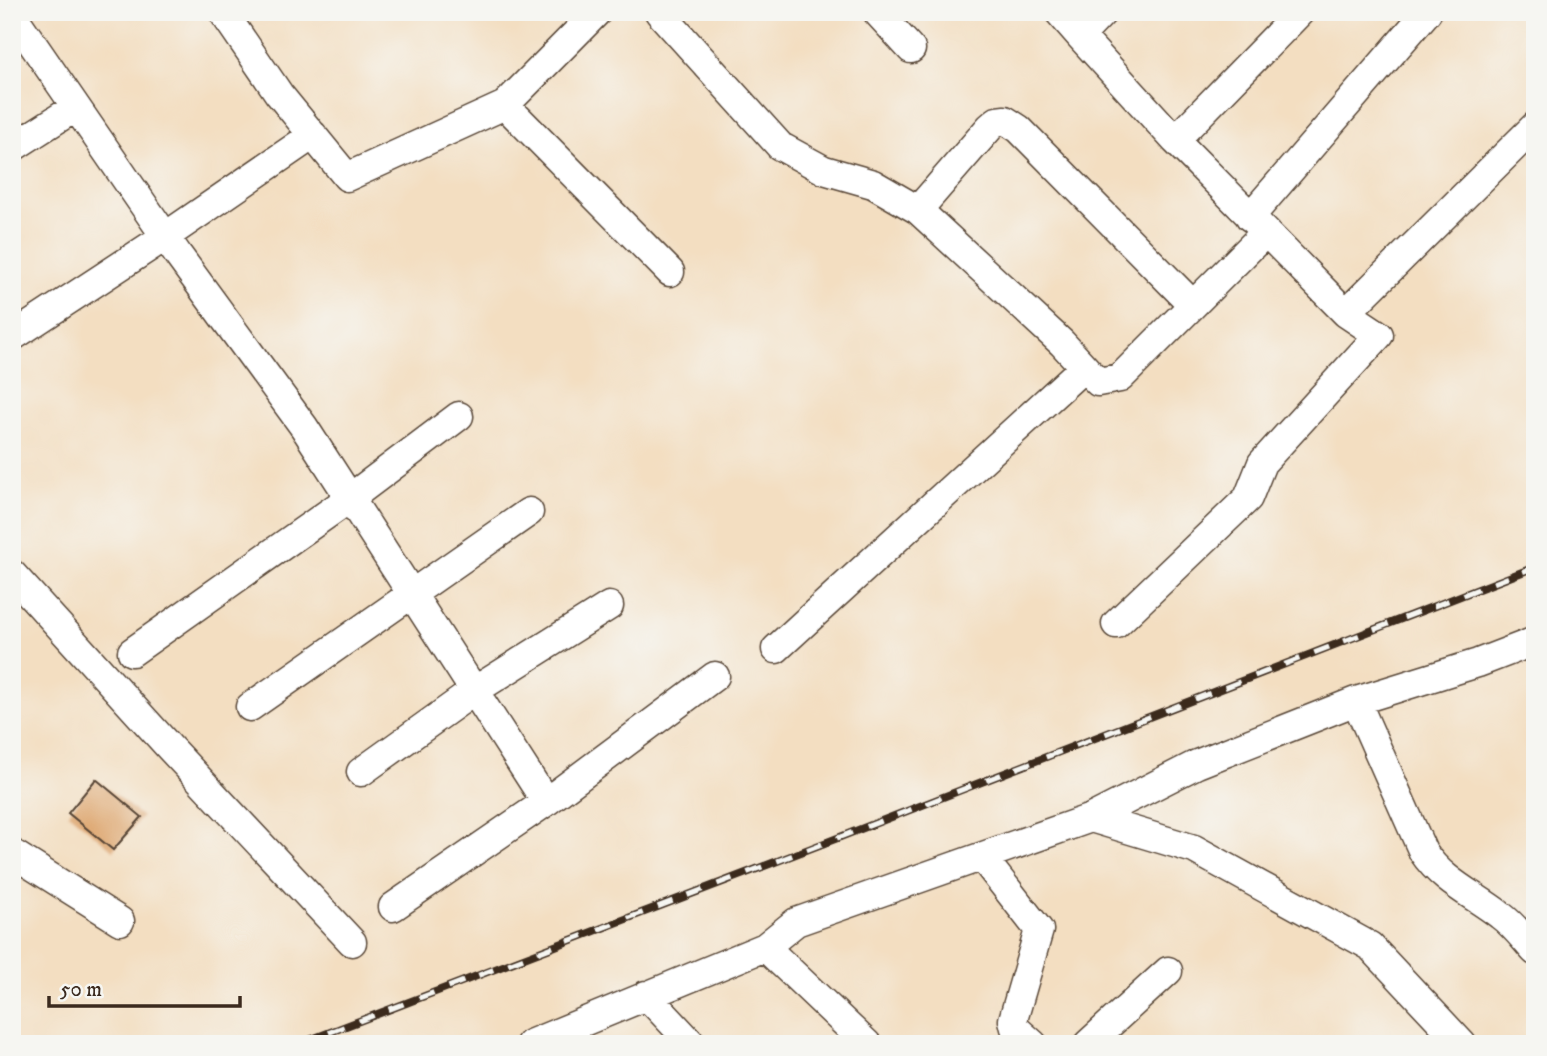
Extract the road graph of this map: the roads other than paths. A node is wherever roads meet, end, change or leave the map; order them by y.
1 (223, 12) edge
2 (597, 12) edge
3 (659, 12) edge
4 (877, 12) edge
5 (1059, 12) edge
6 (1103, 12) edge
7 (1300, 12) edge
8 (1427, 12) edge
9 (12, 14) edge
10 (1080, 36) junction
11 (911, 49) dead end
12 (505, 105) junction
13 (76, 107) junction
14 (1535, 126) edge
15 (313, 135) junction
16 (1175, 140) junction
17 (12, 148) edge
18 (918, 210) junction
19 (1258, 225) junction
20 (166, 236) junction
21 (670, 272) dead end
22 (1193, 305) junction
23 (1346, 313) junction
24 (12, 337) edge
25 (1084, 367) junction
26 (459, 416) dead end
27 (350, 498) junction
28 (529, 512) dead end
29 (12, 574) edge
30 (411, 593) junction
31 (609, 606) dead end
32 (1116, 624) dead end
33 (1535, 641) edge
34 (776, 649) dead end
35 (132, 652) dead end
36 (715, 677) dead end
37 (474, 691) junction
38 (1356, 701) junction
39 (250, 707) dead end
40 (361, 772) dead end
41 (547, 802) junction
42 (1091, 818) junction
43 (12, 853) edge
44 (982, 857) junction
45 (393, 906) dead end
46 (120, 921) dead end
47 (352, 942) dead end
48 (765, 947) junction
49 (1535, 951) edge
50 (1168, 971) dead end
51 (646, 995) junction
52 (530, 1044) edge
53 (692, 1044) edge
54 (867, 1044) edge
55 (1033, 1044) edge
56 (1088, 1044) edge
57 (1462, 1044) edge

1 - 15 street
2 - 12 street
3 - 18 street
4 - 11 street
5 - 10 street
6 - 10 street
7 - 16 street
8 - 19 street
9 - 13 street
10 - 16 street
12 - 15 street
12 - 21 street
13 - 17 street
13 - 20 street
14 - 23 street
15 - 20 street
16 - 19 street
18 - 22 street
18 - 25 street
19 - 22 street
19 - 23 street
20 - 24 street
20 - 27 street
22 - 25 street
23 - 32 street
25 - 34 street
26 - 27 street
27 - 30 street
27 - 35 street
28 - 30 street
29 - 47 street
30 - 37 street
30 - 39 street
31 - 37 street
33 - 38 street
36 - 41 street
37 - 40 street
37 - 41 street
38 - 42 street
38 - 49 street
41 - 45 street
42 - 44 street
42 - 57 street
43 - 46 street
44 - 48 street
44 - 55 street
48 - 51 street
48 - 54 street
50 - 56 street
51 - 52 street
51 - 53 street

